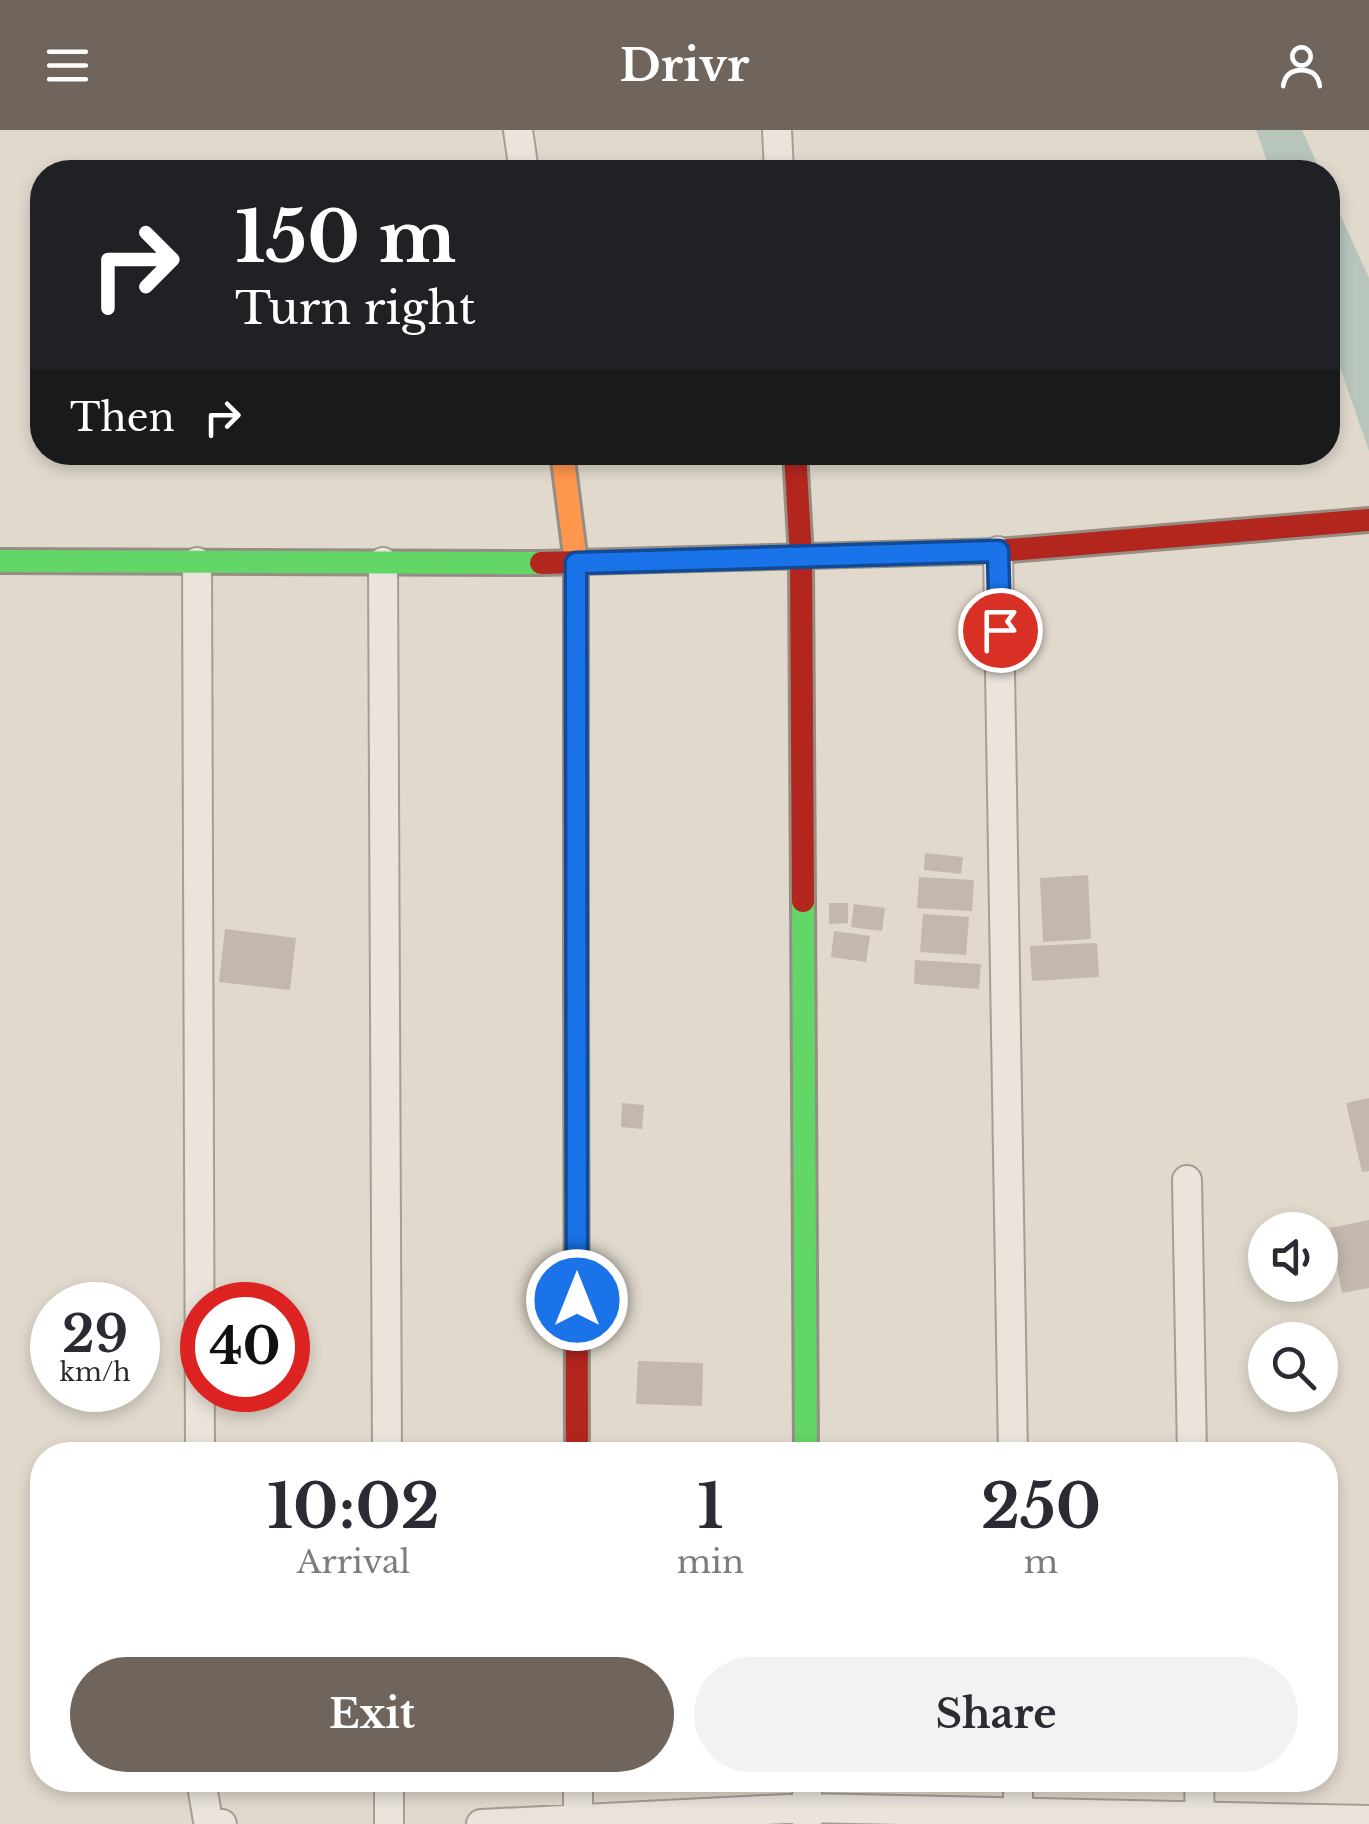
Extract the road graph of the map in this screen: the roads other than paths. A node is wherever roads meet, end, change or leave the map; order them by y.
1 (518, 130) edge
2 (777, 130) edge
3 (522, 160) edge
4 (778, 160) edge
5 (564, 465) edge
6 (796, 465) edge
7 (1362, 520) edge
8 (998, 551) junction
9 (801, 557) junction
10 (0, 561) edge
11 (196, 562) junction
12 (383, 562) junction
13 (576, 563) junction
14 (1187, 1180) dead end
15 (200, 1442) edge
16 (387, 1442) edge
17 (577, 1442) edge
18 (806, 1442) edge
19 (1013, 1442) edge
20 (1192, 1442) edge
21 (203, 1792) edge
22 (389, 1792) edge
23 (578, 1792) edge
24 (1018, 1792) edge
25 (1199, 1792) edge
26 (807, 1804) edge
27 (1200, 1819) edge
28 (1018, 1820) edge
29 (1369, 1820) edge
30 (578, 1823) edge
31 (222, 1824) edge
32 (389, 1824) edge
33 (481, 1824) edge

1 - 3 street
2 - 4 street
5 - 13 street
6 - 9 street
7 - 8 street
8 - 9 street
8 - 19 street
9 - 13 street
9 - 18 street
10 - 11 street
11 - 12 street
11 - 15 street
12 - 13 street
12 - 16 street
13 - 17 street
14 - 20 street
21 - 31 street
22 - 32 street
23 - 30 street
24 - 28 street
25 - 27 street
26 - 28 street
26 - 30 street
27 - 28 street
27 - 29 street
30 - 33 street

